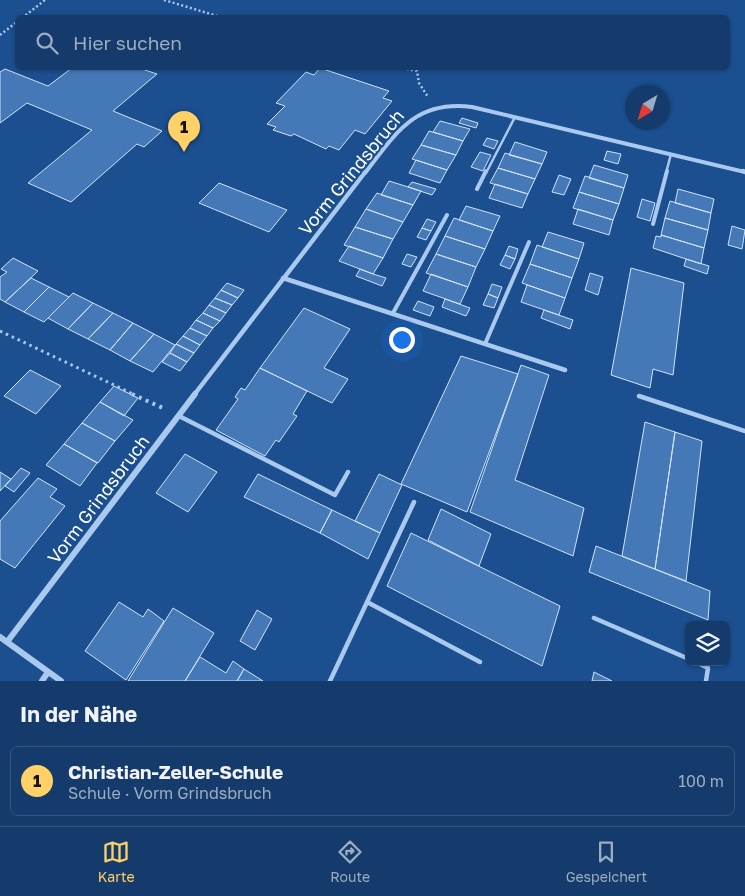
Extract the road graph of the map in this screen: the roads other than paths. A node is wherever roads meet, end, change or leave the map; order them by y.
1 (515, 117) junction
2 (671, 154) junction
3 (745, 172) edge
4 (477, 189) dead end
5 (447, 215) dead end
6 (653, 224) dead end
7 (529, 242) dead end
8 (282, 278) junction
9 (393, 313) junction
10 (485, 344) junction
11 (564, 370) dead end
12 (639, 396) dead end
13 (179, 416) junction
14 (745, 432) edge
15 (348, 472) dead end
16 (414, 502) dead end
17 (367, 602) junction
18 (594, 618) dead end
19 (0, 637) edge
20 (6, 642) junction
21 (685, 657) edge
22 (480, 662) dead end
23 (704, 666) edge
24 (48, 672) junction
25 (42, 681) edge
26 (61, 681) edge
27 (330, 681) edge
28 (706, 681) edge

1 - 2 street, Vorm Grindsbruch
1 - 4 lane
1 - 8 street, Vorm Grindsbruch
2 - 3 street, Vorm Grindsbruch
2 - 6 lane
5 - 9 lane
7 - 10 lane
8 - 9 street
8 - 13 street, Vorm Grindsbruch
9 - 10 street
10 - 11 street
12 - 14 lane
13 - 15 lane
13 - 20 street, Vorm Grindsbruch
16 - 17 lane
17 - 22 lane
17 - 27 lane
18 - 21 lane
19 - 20 street
20 - 24 street
23 - 28 lane
24 - 25 street
24 - 26 street

